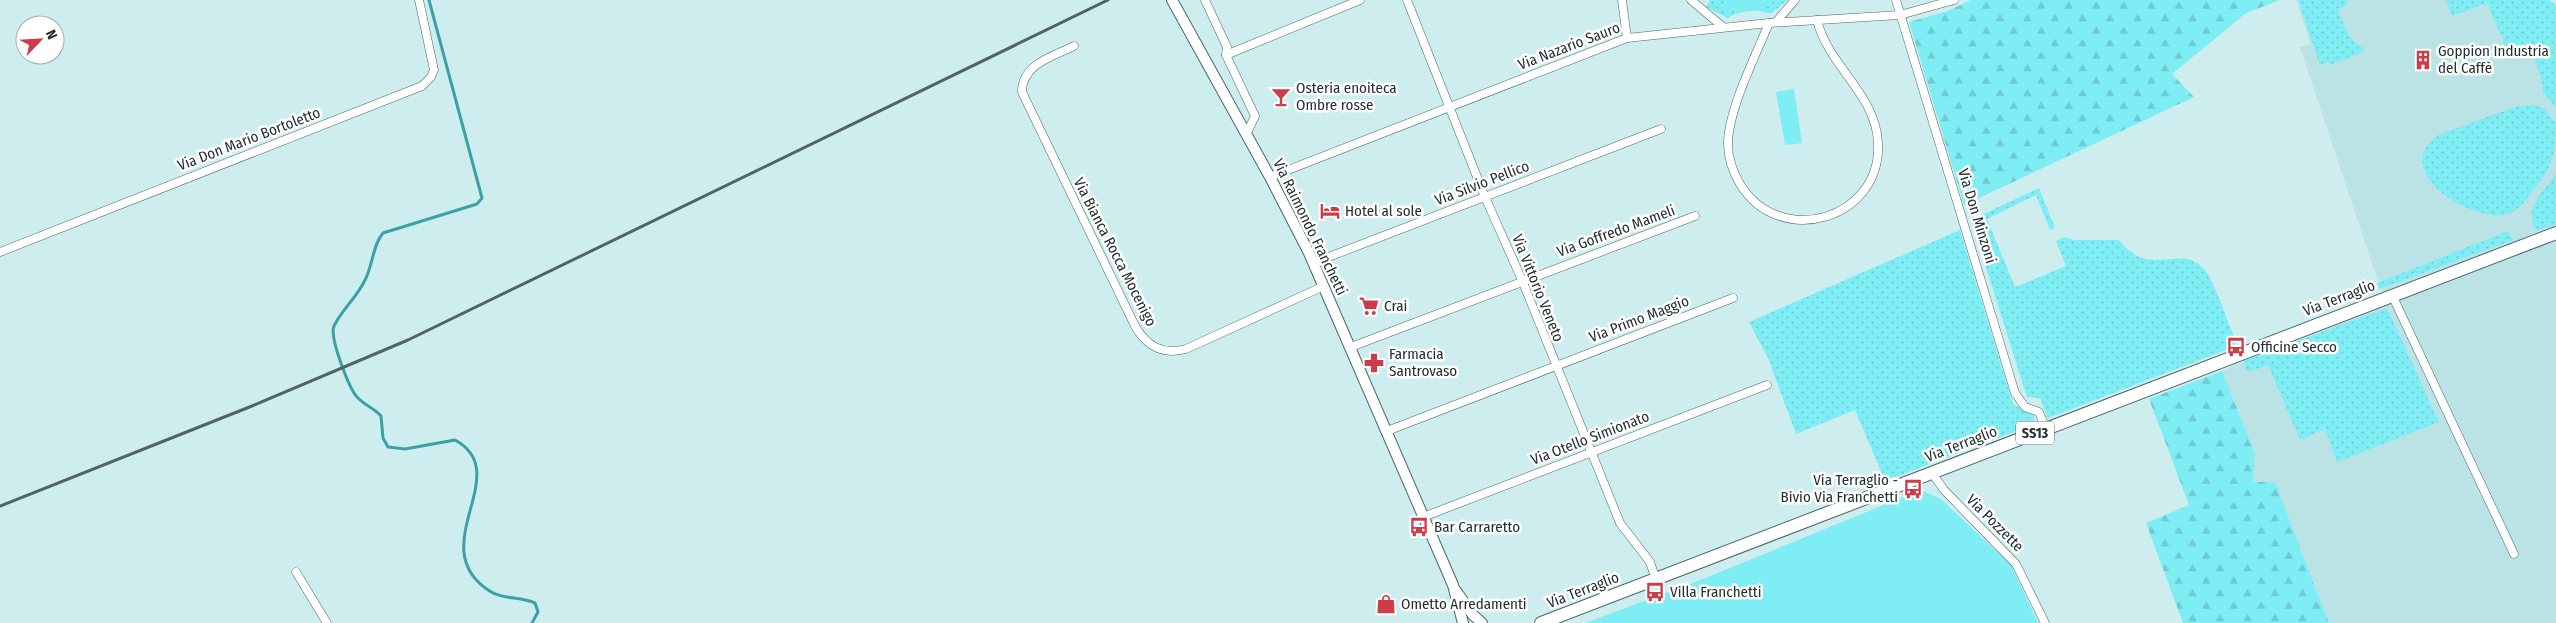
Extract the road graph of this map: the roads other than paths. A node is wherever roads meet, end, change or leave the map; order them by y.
1 (419, 0) edge
2 (1172, 0) edge
3 (1205, 0) edge
4 (1360, 0) edge
5 (1408, 0) edge
6 (1622, 0) edge
7 (1691, 0) edge
8 (1795, 0) edge
9 (1896, 0) edge
10 (1954, 0) edge
11 (1900, 15) junction
12 (1816, 20) junction
13 (1773, 22) junction
14 (1723, 27) junction
15 (1627, 38) junction
16 (1074, 46) dead end
17 (1226, 55) junction
18 (1450, 107) junction
19 (1661, 130) dead end
20 (1246, 135) junction
21 (1270, 177) junction
22 (1485, 196) junction
23 (1695, 216) dead end
24 (2556, 233) edge
25 (0, 252) edge
26 (1313, 262) junction
27 (1522, 280) junction
28 (1324, 286) junction
29 (2392, 295) junction
30 (1733, 298) dead end
31 (1350, 347) junction
32 (1555, 366) junction
33 (1767, 385) dead end
34 (2046, 429) junction
35 (1387, 432) junction
36 (1591, 453) junction
37 (1932, 473) junction
38 (1423, 517) junction
39 (2514, 554) dead end
40 (296, 572) dead end
41 (1656, 580) junction
42 (1452, 586) junction
43 (1459, 618) edge
44 (1475, 619) edge
45 (327, 623) edge
46 (1463, 623) edge
47 (1482, 623) edge
48 (1541, 623) edge
49 (2045, 623) edge

1 - 25 street, Via Don Mario Bortoletto
2 - 20 street, Via Raimondo Franchetti
3 - 17 street
4 - 17 street
5 - 18 street, Via Vittorio Veneto
6 - 15 street
7 - 14 street
8 - 13 street
9 - 11 street, Via Don Minzoni
10 - 11 street, Via Nazario Sauro
11 - 12 street, Via Nazario Sauro
11 - 34 street, Via Don Minzoni
12 - 13 street, Via Nazario Sauro
12 - 13 street
13 - 14 street, Via Nazario Sauro
14 - 15 street, Via Nazario Sauro
15 - 18 street, Via Nazario Sauro
16 - 28 street, Via Bianca Rocca Mocenigo
17 - 20 street
18 - 21 street, Via Nazario Sauro
18 - 22 street, Via Vittorio Veneto
19 - 22 street, Via Silvio Pellico
20 - 21 street, Via Raimondo Franchetti
21 - 26 street, Via Raimondo Franchetti
22 - 26 street, Via Silvio Pellico
22 - 27 street, Via Vittorio Veneto
23 - 27 street, Via Goffredo Mameli
24 - 29 main road, Via Terraglio / SS13
26 - 28 street, Via Raimondo Franchetti
27 - 31 street, Via Goffredo Mameli
27 - 32 street, Via Vittorio Veneto
28 - 31 street, Via Raimondo Franchetti
29 - 34 main road, Via Terraglio / SS13
29 - 39 street, Via Terraglio
30 - 32 street, Via Primo Maggio
31 - 35 street, Via Raimondo Franchetti
32 - 35 street, Via Primo Maggio
32 - 36 street, Via Vittorio Veneto
33 - 36 street, Via Otello Simionato
34 - 37 main road, Via Terraglio / SS13
35 - 38 street, Via Raimondo Franchetti
36 - 38 street, Via Otello Simionato
36 - 41 street, Via Vittorio Veneto
37 - 41 main road, Via Terraglio / SS13
37 - 49 street, Via Pozzette
38 - 42 street, Via Raimondo Franchetti
40 - 45 street
41 - 48 main road, Via Terraglio / SS13
42 - 43 street, Via Raimondo Franchetti
42 - 44 street, Via Raimondo Franchetti
43 - 46 street, Via Raimondo Franchetti
44 - 47 street, Via Raimondo Franchetti

